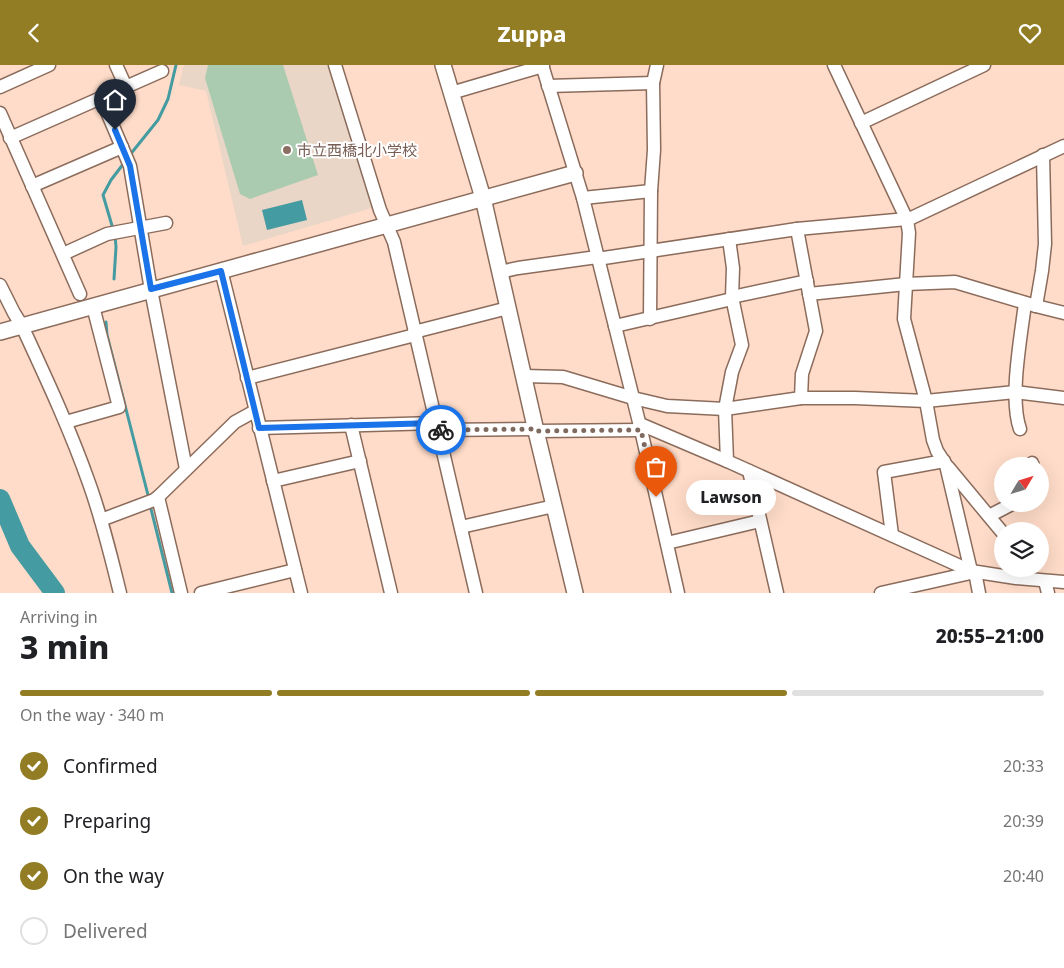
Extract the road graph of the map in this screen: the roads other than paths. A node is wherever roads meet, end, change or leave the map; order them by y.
1 (49, 65) edge
2 (116, 65) edge
3 (335, 65) edge
4 (443, 65) edge
5 (656, 65) edge
6 (984, 65) edge
7 (542, 66) edge
8 (838, 66) edge
9 (162, 71) dead end
10 (653, 83) junction
11 (548, 86) junction
12 (0, 87) edge
13 (126, 87) junction
14 (451, 93) junction
15 (101, 98) junction
16 (0, 113) edge
17 (862, 123) junction
18 (10, 138) junction
19 (1064, 146) edge
20 (123, 149) junction
21 (1043, 155) junction
22 (575, 173) junction
23 (32, 186) junction
24 (652, 191) junction
25 (483, 199) junction
26 (583, 199) junction
27 (907, 219) junction
28 (166, 223) dead end
29 (386, 225) junction
30 (140, 228) junction
31 (797, 229) junction
32 (729, 239) junction
33 (651, 251) junction
34 (62, 254) junction
35 (597, 258) junction
36 (221, 271) junction
37 (500, 272) junction
38 (807, 281) junction
39 (906, 284) junction
40 (0, 285) edge
41 (151, 289) junction
42 (80, 294) dead end
43 (809, 294) junction
44 (732, 298) junction
45 (1030, 305) junction
46 (508, 307) junction
47 (1064, 313) edge
48 (94, 314) dead end
49 (650, 319) junction
50 (615, 326) junction
51 (20, 327) junction
52 (0, 332) edge
53 (414, 333) junction
54 (524, 376) junction
55 (247, 378) junction
56 (1016, 392) junction
57 (1064, 397) edge
58 (633, 398) junction
59 (801, 398) junction
60 (926, 401) junction
61 (725, 409) junction
62 (255, 411) junction
63 (66, 422) junction
64 (351, 425) junction
65 (437, 427) junction
66 (641, 427) junction
67 (259, 428) junction
68 (1020, 429) dead end
69 (535, 430) junction
70 (360, 461) junction
71 (727, 461) junction
72 (945, 463) junction
73 (186, 469) junction
74 (748, 471) junction
75 (273, 481) junction
76 (151, 500) junction
77 (554, 506) junction
78 (995, 513) edge
79 (989, 516) junction
80 (101, 520) junction
81 (760, 521) junction
82 (994, 522) edge
83 (461, 527) junction
84 (892, 535) junction
85 (667, 543) junction
86 (295, 570) junction
87 (973, 571) junction
88 (994, 572) edge
89 (1025, 577) edge
90 (1064, 582) edge
91 (1046, 587) edge
92 (120, 593) edge
93 (180, 593) edge
94 (201, 593) edge
95 (301, 593) edge
96 (391, 593) edge
97 (476, 593) edge
98 (575, 593) edge
99 (678, 593) edge
100 (777, 593) edge
101 (881, 593) edge
102 (980, 593) edge

1 - 12 street
2 - 13 street
3 - 29 street
4 - 14 street
5 - 10 street
6 - 17 street
7 - 11 street
7 - 14 street
8 - 17 street
9 - 13 street
10 - 11 street
10 - 24 street
11 - 22 street
13 - 15 street
14 - 25 street
15 - 18 street
15 - 20 street
16 - 18 street
17 - 27 street
18 - 23 street
19 - 21 street
20 - 23 street
20 - 30 street
21 - 27 street
21 - 45 street
22 - 25 street
22 - 26 street
23 - 34 street
24 - 26 street
24 - 33 street
25 - 29 street
25 - 37 street
26 - 35 street
27 - 31 street
27 - 39 street
28 - 30 street
29 - 36 street
29 - 53 street
30 - 34 street
30 - 41 street
31 - 32 street
31 - 38 street
32 - 33 street
32 - 44 street
33 - 35 street
33 - 49 street
34 - 42 street
35 - 37 street
35 - 50 street
36 - 41 street
36 - 55 street
37 - 46 street
38 - 43 street
38 - 44 street
39 - 43 street
39 - 45 street
39 - 60 street
40 - 51 street
41 - 51 street
41 - 73 street
43 - 59 street
44 - 49 street
44 - 61 street
45 - 47 street
45 - 56 street
46 - 53 street
46 - 54 street
48 - 63 street
49 - 50 street
50 - 58 street
51 - 52 street
51 - 63 street
53 - 55 street
53 - 65 street
54 - 58 street
54 - 69 street
55 - 62 street
56 - 57 street
56 - 60 street
56 - 68 street
58 - 61 street
58 - 66 street
59 - 60 street
59 - 61 street
60 - 72 street
61 - 71 street
62 - 67 street
62 - 73 street
63 - 80 street
64 - 65 street
64 - 67 street
64 - 70 street
65 - 69 street
65 - 83 street
66 - 69 street
66 - 71 street
66 - 85 street
67 - 75 street
69 - 77 street
70 - 75 street
70 - 96 street
71 - 74 street
72 - 79 street
72 - 84 street
72 - 87 street
73 - 76 street
74 - 81 street
74 - 84 street
75 - 86 street
76 - 80 street
76 - 93 street
77 - 83 street
77 - 98 street
78 - 79 street
79 - 82 street
80 - 92 street
81 - 85 street
81 - 100 street
83 - 97 street
84 - 87 street
85 - 99 street
86 - 94 street
86 - 95 street
87 - 88 street
87 - 101 street
87 - 102 street
89 - 91 street
90 - 91 street

